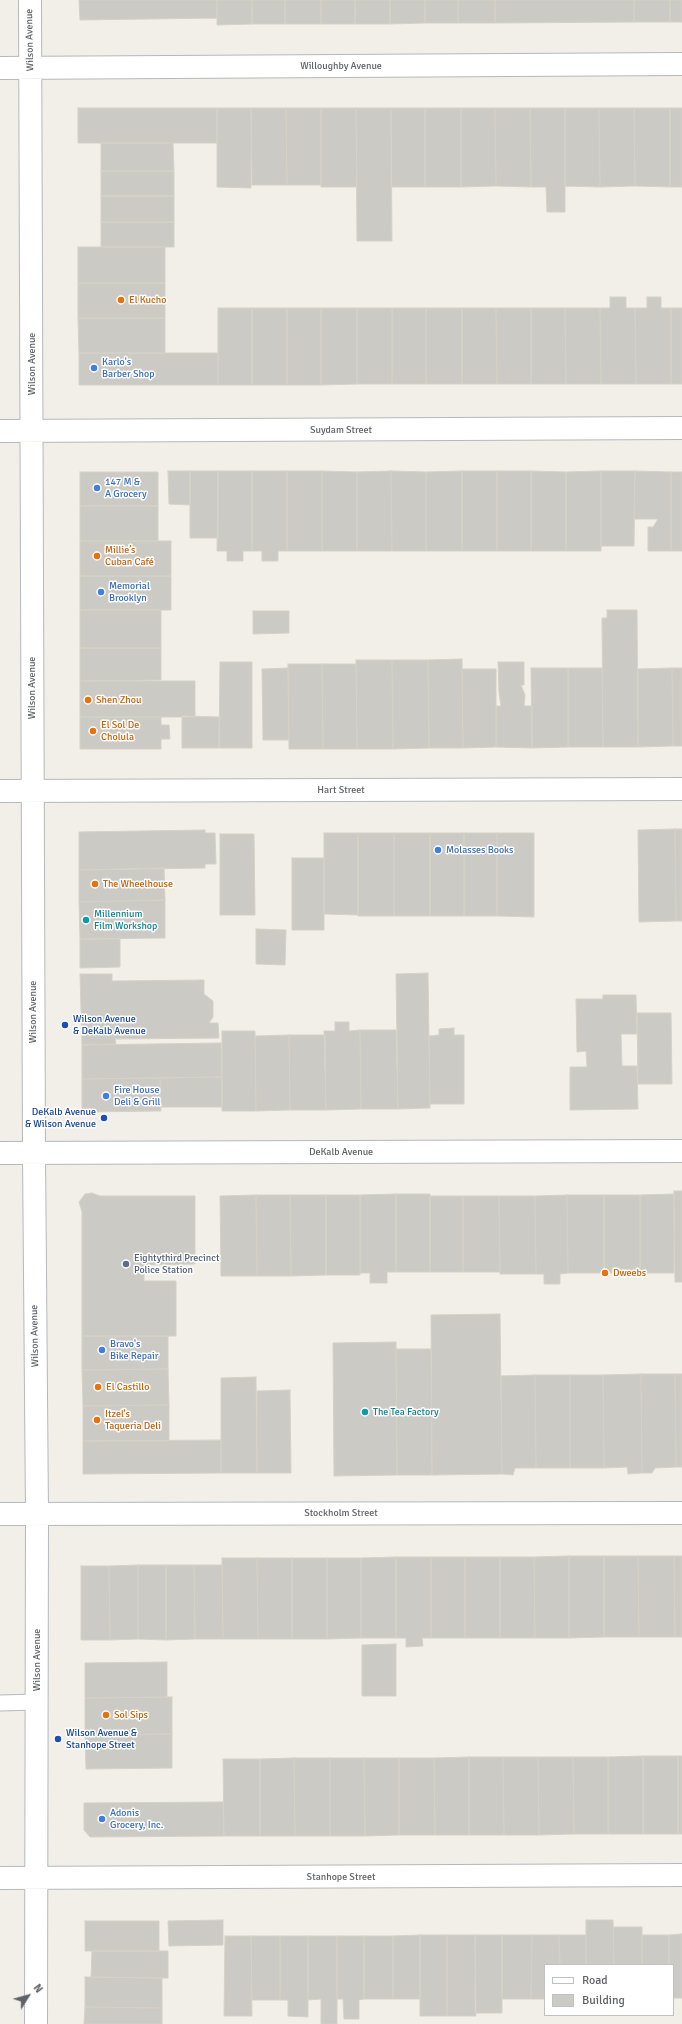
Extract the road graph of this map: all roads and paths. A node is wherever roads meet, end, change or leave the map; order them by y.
1 (30, 0) edge
2 (682, 64) edge
3 (0, 68) edge
4 (30, 68) junction
5 (682, 428) edge
6 (0, 431) edge
7 (32, 431) junction
8 (682, 789) edge
9 (0, 791) edge
10 (33, 791) junction
11 (682, 1151) edge
12 (0, 1153) edge
13 (34, 1153) junction
14 (682, 1513) edge
15 (0, 1514) edge
16 (37, 1514) junction
17 (37, 1702) junction
18 (0, 1703) edge
19 (682, 1875) edge
20 (0, 1878) edge
21 (36, 1878) junction
22 (36, 2024) edge

1 - 4 street, Wilson Avenue
2 - 4 street, Willoughby Avenue
3 - 4 street, Willoughby Avenue
4 - 7 street, Wilson Avenue
5 - 7 street, Suydam Street
6 - 7 street, Suydam Street
7 - 10 street, Wilson Avenue
8 - 10 street, Hart Street
9 - 10 street, Hart Street
10 - 13 street, Wilson Avenue
11 - 13 street, DeKalb Avenue
12 - 13 street, DeKalb Avenue
13 - 16 street, Wilson Avenue
14 - 16 street, Stockholm Street
15 - 16 street, Stockholm Street
16 - 17 street, Wilson Avenue
17 - 18 lane
17 - 21 street, Wilson Avenue
19 - 21 street, Stanhope Street
20 - 21 street, Stanhope Street
21 - 22 street, Wilson Avenue

